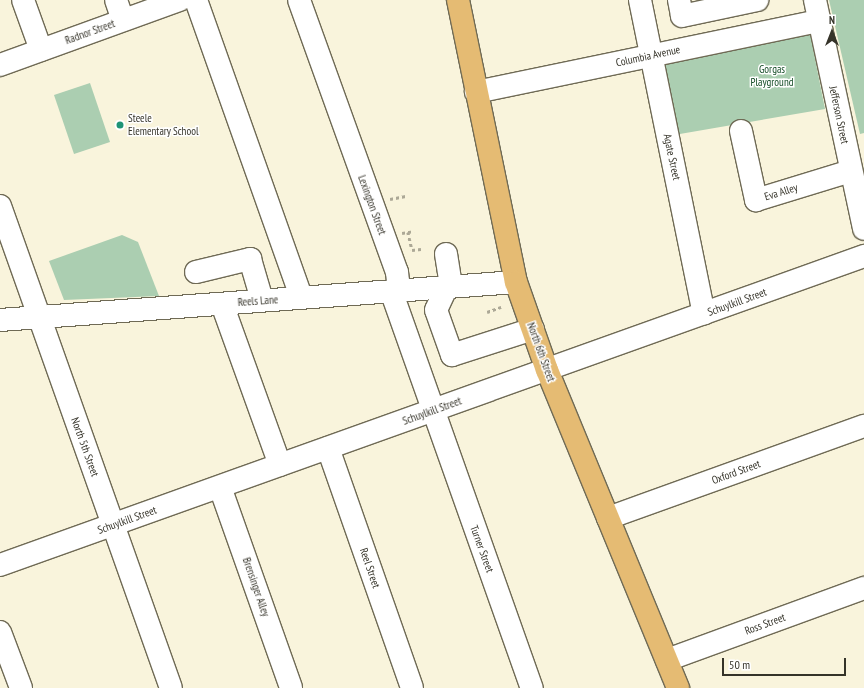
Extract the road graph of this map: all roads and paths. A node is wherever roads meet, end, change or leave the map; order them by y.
1 (23, 0) edge
2 (116, 0) edge
3 (180, 0) edge
4 (196, 0) edge
5 (299, 0) edge
6 (458, 0) edge
7 (640, 0) edge
8 (679, 0) edge
9 (757, 0) edge
10 (818, 10) edge
11 (123, 20) junction
12 (41, 50) junction
13 (651, 56) junction
14 (0, 65) edge
15 (476, 92) junction
16 (741, 131) dead end
17 (854, 157) edge
18 (406, 196) dead end
19 (387, 200) dead end
20 (0, 206) edge
21 (864, 229) edge
22 (414, 231) dead end
23 (408, 232) junction
24 (399, 233) dead end
25 (421, 249) dead end
26 (446, 254) dead end
27 (864, 256) edge
28 (196, 272) dead end
29 (516, 282) junction
30 (447, 286) junction
31 (396, 290) junction
32 (301, 298) junction
33 (262, 300) junction
34 (222, 304) junction
35 (501, 307) dead end
36 (487, 312) dead end
37 (704, 314) junction
38 (39, 318) junction
39 (0, 320) edge
40 (533, 329) junction
41 (547, 370) junction
42 (433, 410) junction
43 (864, 426) edge
44 (328, 448) junction
45 (280, 465) junction
46 (220, 487) junction
47 (608, 518) junction
48 (113, 525) junction
49 (0, 565) edge
50 (864, 588) edge
51 (0, 632) edge
52 (667, 660) junction
53 (20, 688) edge
54 (171, 688) edge
55 (291, 688) edge
56 (412, 688) edge
57 (532, 688) edge
58 (678, 688) edge

1 - 12 street
2 - 11 street
3 - 11 street, Radnor Street
4 - 32 street
5 - 31 street, Lexington Street
6 - 15 main road, North 6th Street
7 - 13 street, Agate Street
8 - 9 street
10 - 13 street, Columbia Avenue
10 - 17 street, Jefferson Street
11 - 12 street, Radnor Street
12 - 14 street, Radnor Street
13 - 15 street, Columbia Avenue
13 - 37 street, Agate Street
15 - 29 main road, North 6th Street
16 - 17 street, Eva Alley
17 - 21 street, Jefferson Street
18 - 19 path
20 - 38 street, North 5th Street
22 - 23 path
23 - 24 path
23 - 25 path
26 - 30 street
27 - 37 street, Schuylkill Street
28 - 33 street
29 - 30 street, Reels Lane
29 - 40 main road, North 6th Street
30 - 31 street, Reels Lane
30 - 40 street
31 - 32 street, Reels Lane
31 - 42 street, Lexington Street
32 - 33 street, Reels Lane
33 - 34 street, Reels Lane
34 - 38 street, Reels Lane
34 - 45 street
35 - 36 path
37 - 41 street, Schuylkill Street
38 - 39 street, Reels Lane
38 - 48 street, North 5th Street
40 - 41 main road, North 6th Street
41 - 42 street, Schuylkill Street
41 - 47 main road, North 6th Street
42 - 44 street, Schuylkill Street
42 - 57 street, Turner Street
43 - 47 street, Oxford Street
44 - 45 street, Schuylkill Street
44 - 56 street, Reel Street
45 - 46 street, Schuylkill Street
46 - 48 street, Schuylkill Street
46 - 55 street, Brensinger Alley
47 - 52 main road, North 6th Street
48 - 49 street, Schuylkill Street
48 - 54 street, North 5th Street
50 - 52 street, Ross Street
51 - 53 street
52 - 58 main road, North 6th Street

